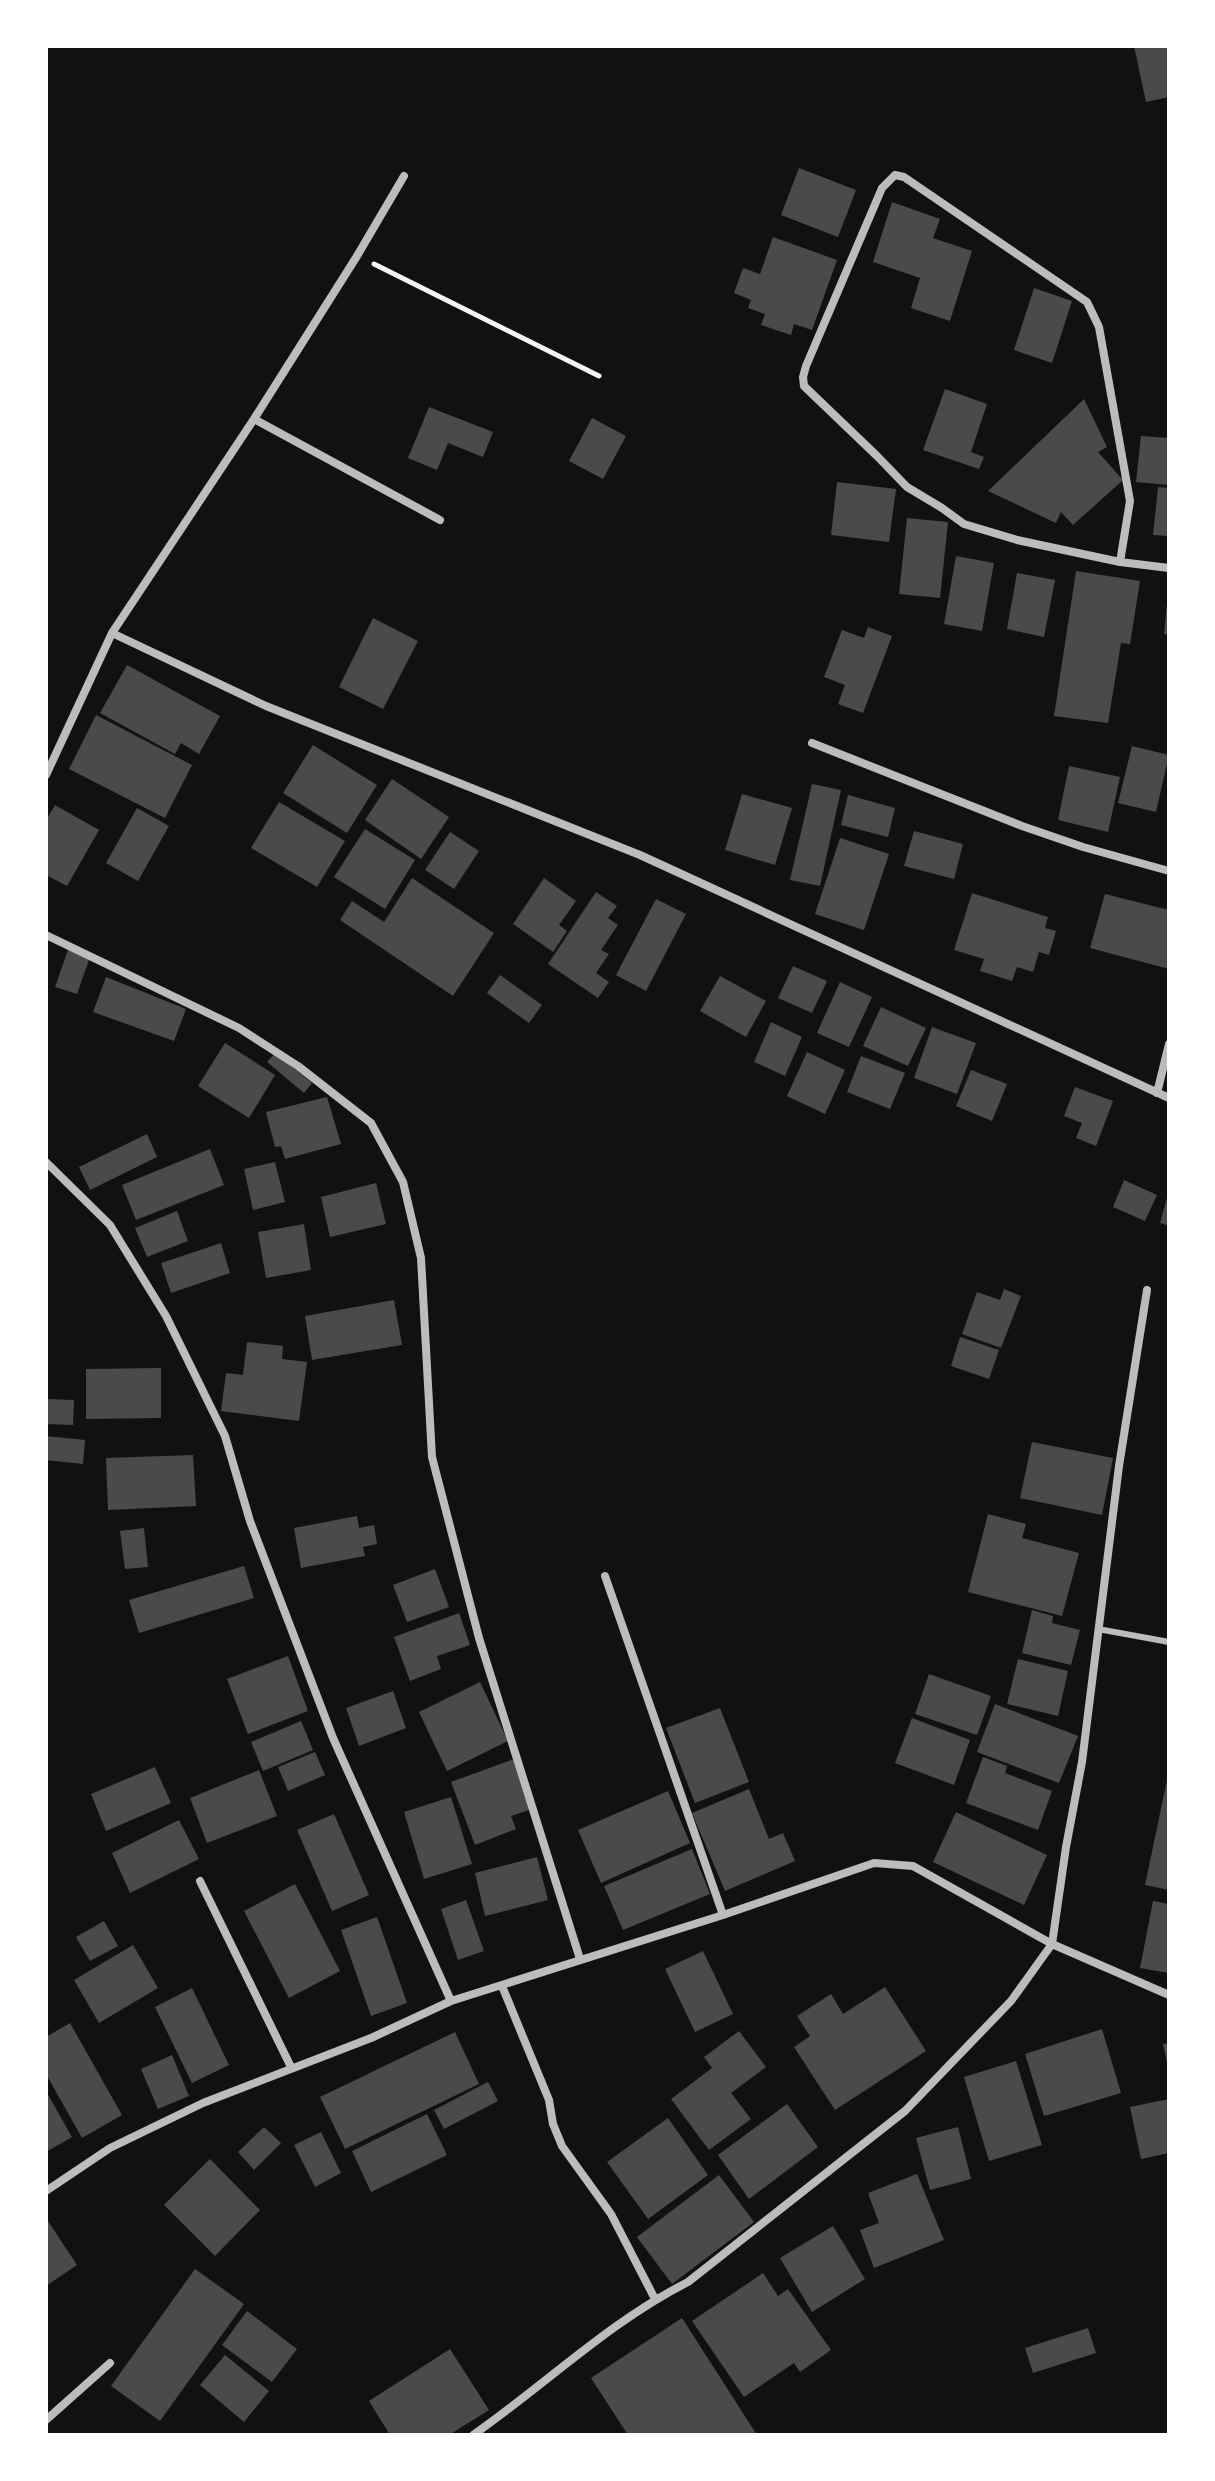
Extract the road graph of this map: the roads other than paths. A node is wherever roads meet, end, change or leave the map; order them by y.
1 (404, 176) dead end
2 (254, 419) junction
3 (440, 520) dead end
4 (1120, 562) junction
5 (1169, 568) edge
6 (112, 633) junction
7 (812, 743) dead end
8 (46, 775) edge
9 (1169, 871) edge
10 (46, 935) edge
11 (1169, 1044) edge
12 (1157, 1093) junction
13 (1169, 1098) edge
14 (46, 1162) edge
15 (1147, 1290) dead end
16 (605, 1576) dead end
17 (1098, 1629) junction
18 (1169, 1642) edge
19 (200, 1881) dead end
20 (723, 1915) junction
21 (1052, 1944) junction
22 (580, 1959) junction
23 (502, 1986) junction
24 (1169, 1995) edge
25 (451, 2001) junction
26 (291, 2067) junction
27 (46, 2191) edge
28 (655, 2299) junction
29 (110, 2363) dead end
30 (46, 2420) edge
31 (473, 2435) edge

1 - 2 street
2 - 3 street
2 - 6 street
4 - 4 street
4 - 5 street
6 - 8 street
6 - 12 street
7 - 9 street
10 - 22 street
11 - 12 street
12 - 13 street
14 - 25 street
15 - 17 street
16 - 20 street
17 - 18 lane
17 - 21 street
19 - 26 street
20 - 21 street
20 - 22 street
21 - 24 street
21 - 28 street
22 - 23 street
23 - 25 street
23 - 28 street
25 - 26 street
26 - 27 street
28 - 31 street
29 - 30 street

